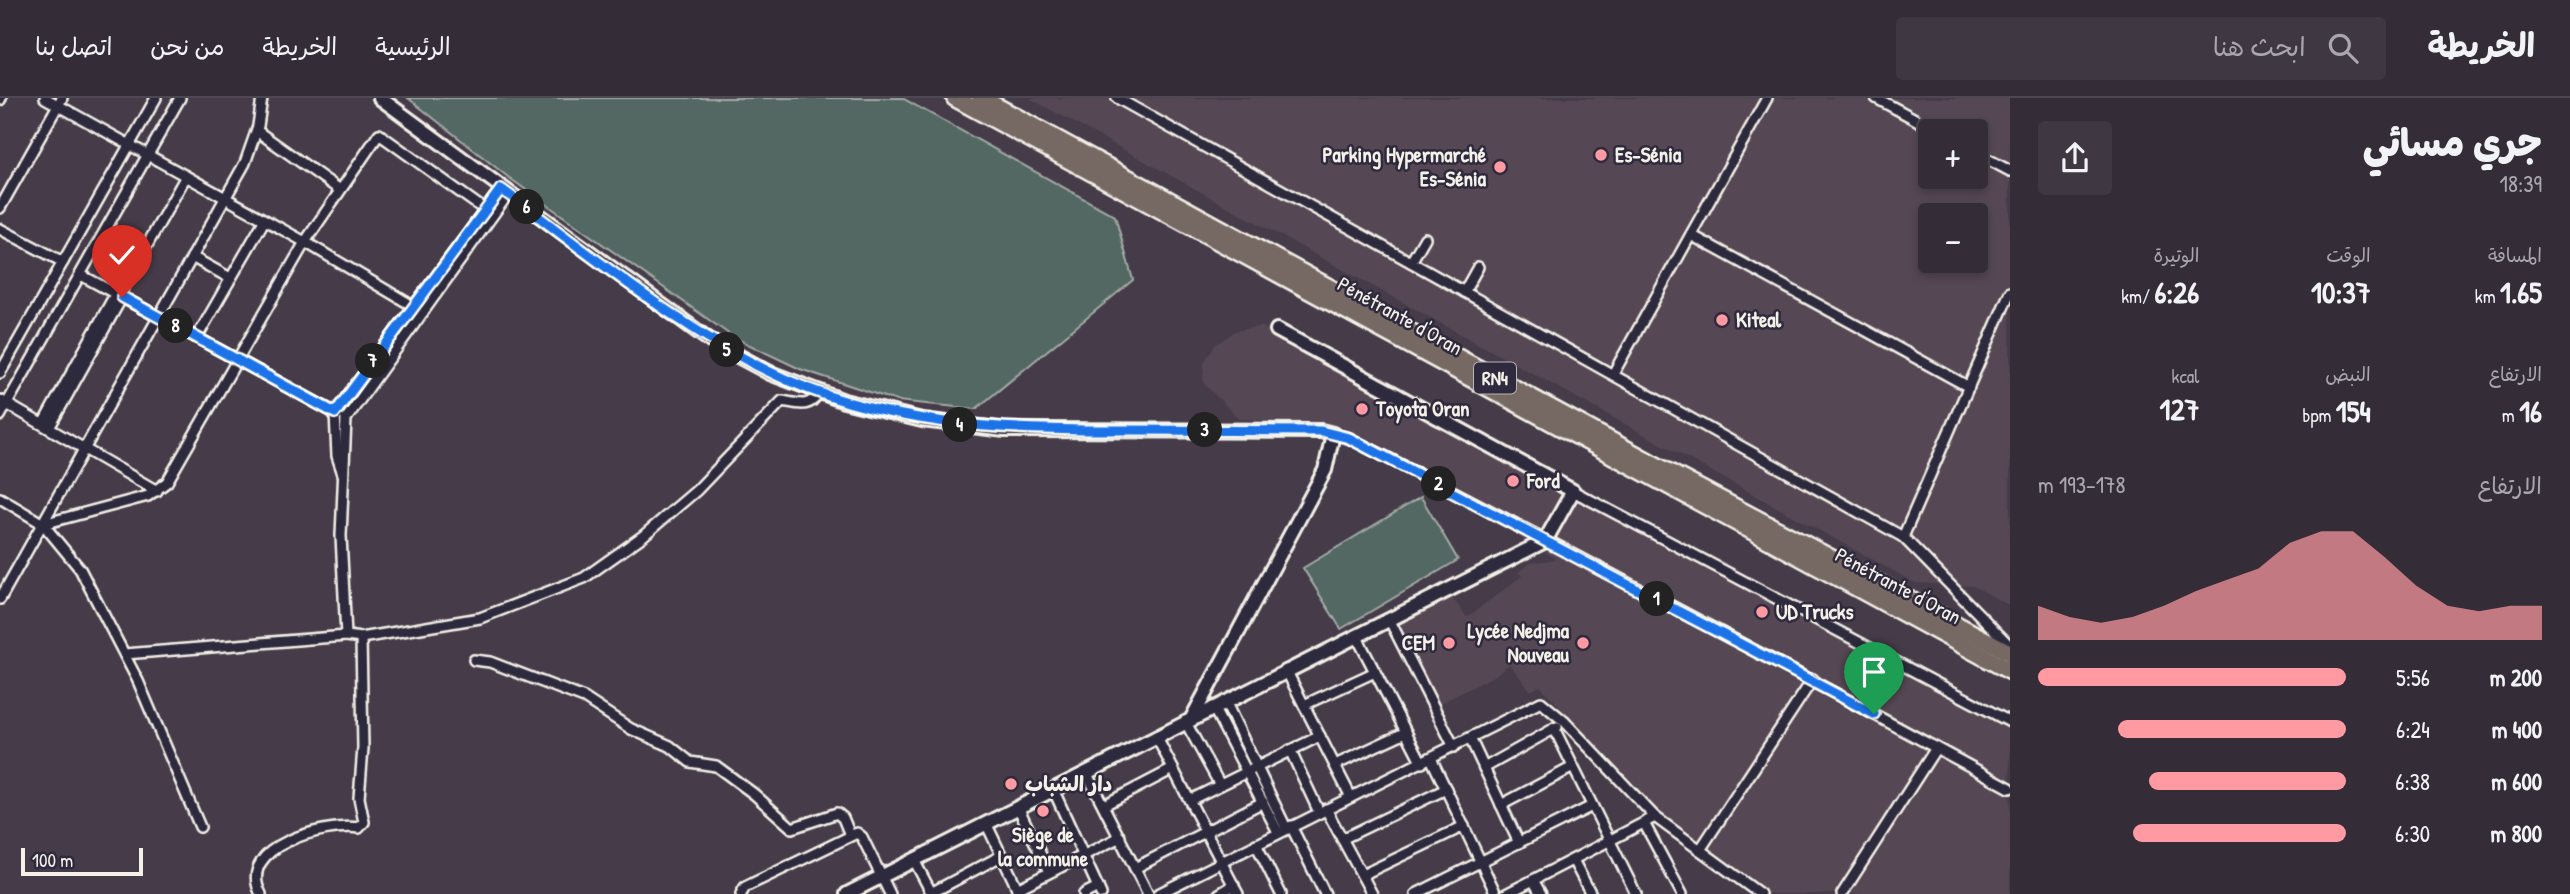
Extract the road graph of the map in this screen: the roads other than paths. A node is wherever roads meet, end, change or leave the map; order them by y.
1 (45, 98) edge
2 (156, 98) edge
3 (262, 98) edge
4 (380, 98) edge
5 (955, 98) edge
6 (981, 98) edge
7 (1117, 98) edge
8 (1140, 98) edge
9 (1767, 98) edge
10 (1876, 98) edge
11 (176, 99) edge
12 (60, 102) edge
13 (1135, 108) junction
14 (1918, 121) edge
15 (257, 131) junction
16 (130, 144) junction
17 (148, 155) junction
18 (1988, 159) edge
19 (2010, 171) edge
20 (186, 176) junction
21 (340, 190) junction
22 (505, 191) junction
23 (224, 198) junction
24 (0, 208) edge
25 (485, 210) junction
26 (264, 220) junction
27 (0, 229) edge
28 (1691, 234) junction
29 (1425, 238) dead end
30 (305, 242) junction
31 (192, 257) junction
32 (63, 262) junction
33 (1411, 262) junction
34 (1479, 267) dead end
35 (81, 275) junction
36 (230, 278) junction
37 (1464, 292) junction
38 (2010, 292) edge
39 (119, 295) junction
40 (413, 306) junction
41 (423, 312) junction
42 (158, 317) junction
43 (1277, 330) dead end
44 (197, 337) junction
45 (238, 358) junction
46 (0, 373) edge
47 (1613, 374) junction
48 (1969, 387) junction
49 (819, 392) junction
50 (4, 402) edge
51 (335, 413) junction
52 (0, 416) edge
53 (346, 419) junction
54 (46, 426) junction
55 (1333, 434) junction
56 (84, 450) junction
57 (344, 479) junction
58 (157, 491) junction
59 (1573, 491) junction
60 (0, 498) edge
61 (43, 524) junction
62 (1903, 537) junction
63 (1545, 541) junction
64 (0, 599) edge
65 (1389, 619) junction
66 (1356, 635) junction
67 (346, 636) junction
68 (361, 638) junction
69 (2010, 646) edge
70 (2010, 653) edge
71 (125, 654) junction
72 (474, 660) dead end
73 (1286, 670) junction
74 (2010, 671) edge
75 (1375, 672) junction
76 (1813, 679) junction
77 (1219, 704) junction
78 (1304, 705) junction
79 (1189, 720) junction
80 (1565, 722) junction
81 (2010, 722) edge
82 (1554, 729) junction
83 (1406, 732) junction
84 (1156, 736) junction
85 (1320, 736) junction
86 (1470, 738) junction
87 (1454, 747) junction
88 (1936, 748) junction
89 (1290, 750) junction
90 (1426, 760) junction
91 (1335, 765) junction
92 (1573, 767) junction
93 (1484, 768) junction
94 (1173, 769) junction
95 (1251, 769) junction
96 (1086, 772) junction
97 (1220, 785) junction
98 (2010, 788) edge
99 (1052, 789) junction
100 (1446, 789) junction
101 (1351, 797) junction
102 (1190, 800) junction
103 (1263, 802) junction
104 (1104, 804) junction
105 (1501, 805) junction
106 (1592, 806) junction
107 (1018, 807) junction
108 (1323, 811) junction
109 (1655, 817) junction
110 (986, 823) junction
111 (1644, 823) junction
112 (1464, 826) junction
113 (200, 827) dead end
114 (1285, 829) junction
115 (1207, 831) junction
116 (850, 835) junction
117 (1120, 837) junction
118 (1342, 839) junction
119 (1609, 841) junction
120 (1519, 843) junction
121 (1256, 844) junction
122 (1700, 850) junction
123 (1083, 854) junction
124 (1002, 856) junction
125 (914, 860) junction
126 (1573, 860) junction
127 (1223, 861) junction
128 (1481, 862) junction
129 (1135, 868) junction
130 (1049, 872) junction
131 (1362, 876) junction
132 (881, 877) junction
133 (1533, 880) junction
134 (1100, 890) edge
135 (1236, 890) edge
136 (1019, 891) edge
137 (932, 893) edge
138 (261, 894) edge
139 (741, 894) edge
140 (847, 894) edge
141 (890, 894) edge
142 (1084, 894) edge
143 (1148, 894) edge
144 (1158, 894) edge
145 (1219, 894) edge
146 (1281, 894) edge
147 (1325, 894) edge
148 (1372, 894) edge
149 (1416, 894) edge
150 (1496, 894) edge
151 (1506, 894) edge
152 (1541, 894) edge
153 (1591, 894) edge
154 (1636, 894) edge
155 (1682, 894) edge
156 (1760, 894) edge
157 (1842, 894) edge

1 - 12 street
2 - 16 street
3 - 15 street
4 - 22 street
5 - 74 highway, Pénétrante d'Oran / RN4
6 - 70 highway, Pénétrante d'Oran / RN4
7 - 13 street
8 - 13 street
9 - 28 street
10 - 14 street
11 - 17 street
12 - 16 street
12 - 24 street
13 - 33 street
15 - 21 street
15 - 23 street
16 - 17 street
16 - 32 street
17 - 20 street
17 - 35 street
18 - 19 street
20 - 23 street
20 - 39 street
21 - 25 street
21 - 30 street
22 - 25 street
22 - 41 street
22 - 49 street
23 - 26 street
23 - 31 street
25 - 40 street
26 - 30 street
26 - 36 street
27 - 32 street
28 - 47 street
28 - 48 street
29 - 33 street
30 - 40 street
30 - 45 street
31 - 36 street
31 - 42 street
32 - 46 street
33 - 37 street
34 - 37 street
35 - 39 street
35 - 50 street
36 - 44 street
37 - 47 street
38 - 48 street
39 - 42 street
39 - 54 street
40 - 41 street
40 - 51 street
41 - 53 street
42 - 44 street
42 - 56 street
43 - 59 street
44 - 45 street
45 - 51 street
45 - 58 street
47 - 62 street
48 - 62 street
49 - 55 street
49 - 68 street
50 - 52 street
50 - 54 street
51 - 53 street
51 - 57 street
53 - 57 street
54 - 56 street
55 - 63 street
55 - 79 street
56 - 58 street
56 - 61 street
57 - 67 street
58 - 61 street
59 - 63 street
59 - 81 street
60 - 61 street
61 - 64 street
61 - 71 street
62 - 69 street
63 - 65 street
63 - 76 street
65 - 66 street
65 - 87 street
66 - 73 street
66 - 75 street
67 - 68 street
67 - 71 street
68 - 138 street
71 - 113 street
72 - 116 street
73 - 77 street
73 - 78 street
75 - 78 street
75 - 83 street
76 - 88 street
76 - 122 street
77 - 79 street
77 - 95 street
78 - 85 street
79 - 84 street
79 - 97 street
80 - 82 street
80 - 86 street
80 - 109 street
82 - 92 street
82 - 93 street
83 - 90 street
83 - 91 street
84 - 94 street
84 - 96 street
85 - 89 street
85 - 91 street
86 - 87 street
86 - 93 street
87 - 90 street
88 - 98 street
88 - 157 street
89 - 95 street
89 - 108 street
90 - 100 street
90 - 101 street
91 - 101 street
92 - 105 street
92 - 106 street
93 - 105 street
94 - 102 street
94 - 104 street
95 - 97 street
95 - 103 street
95 - 114 street
96 - 99 street
96 - 104 street
97 - 102 street
99 - 107 street
99 - 123 street
100 - 112 street
100 - 118 street
101 - 108 street
102 - 115 street
103 - 114 street
103 - 115 street
104 - 117 street
105 - 120 street
106 - 119 street
106 - 120 street
107 - 110 street
107 - 130 street
108 - 114 street
108 - 118 street
109 - 111 street
109 - 122 street
110 - 124 street
110 - 125 street
111 - 119 street
111 - 155 street
112 - 128 street
112 - 131 street
114 - 121 street
114 - 147 street
115 - 127 street
115 - 129 street
116 - 132 street
116 - 139 street
117 - 123 street
117 - 129 street
118 - 131 street
119 - 126 street
119 - 154 street
120 - 128 street
121 - 127 street
121 - 146 street
122 - 156 street
123 - 130 street
123 - 134 street
124 - 136 street
124 - 137 street
125 - 132 street
125 - 137 street
126 - 133 street
126 - 153 street
127 - 135 street
127 - 144 street
128 - 149 street
128 - 150 street
129 - 143 street
130 - 136 street
131 - 148 street
132 - 140 street
132 - 141 street
133 - 151 street
133 - 152 street
134 - 142 street
135 - 145 street

